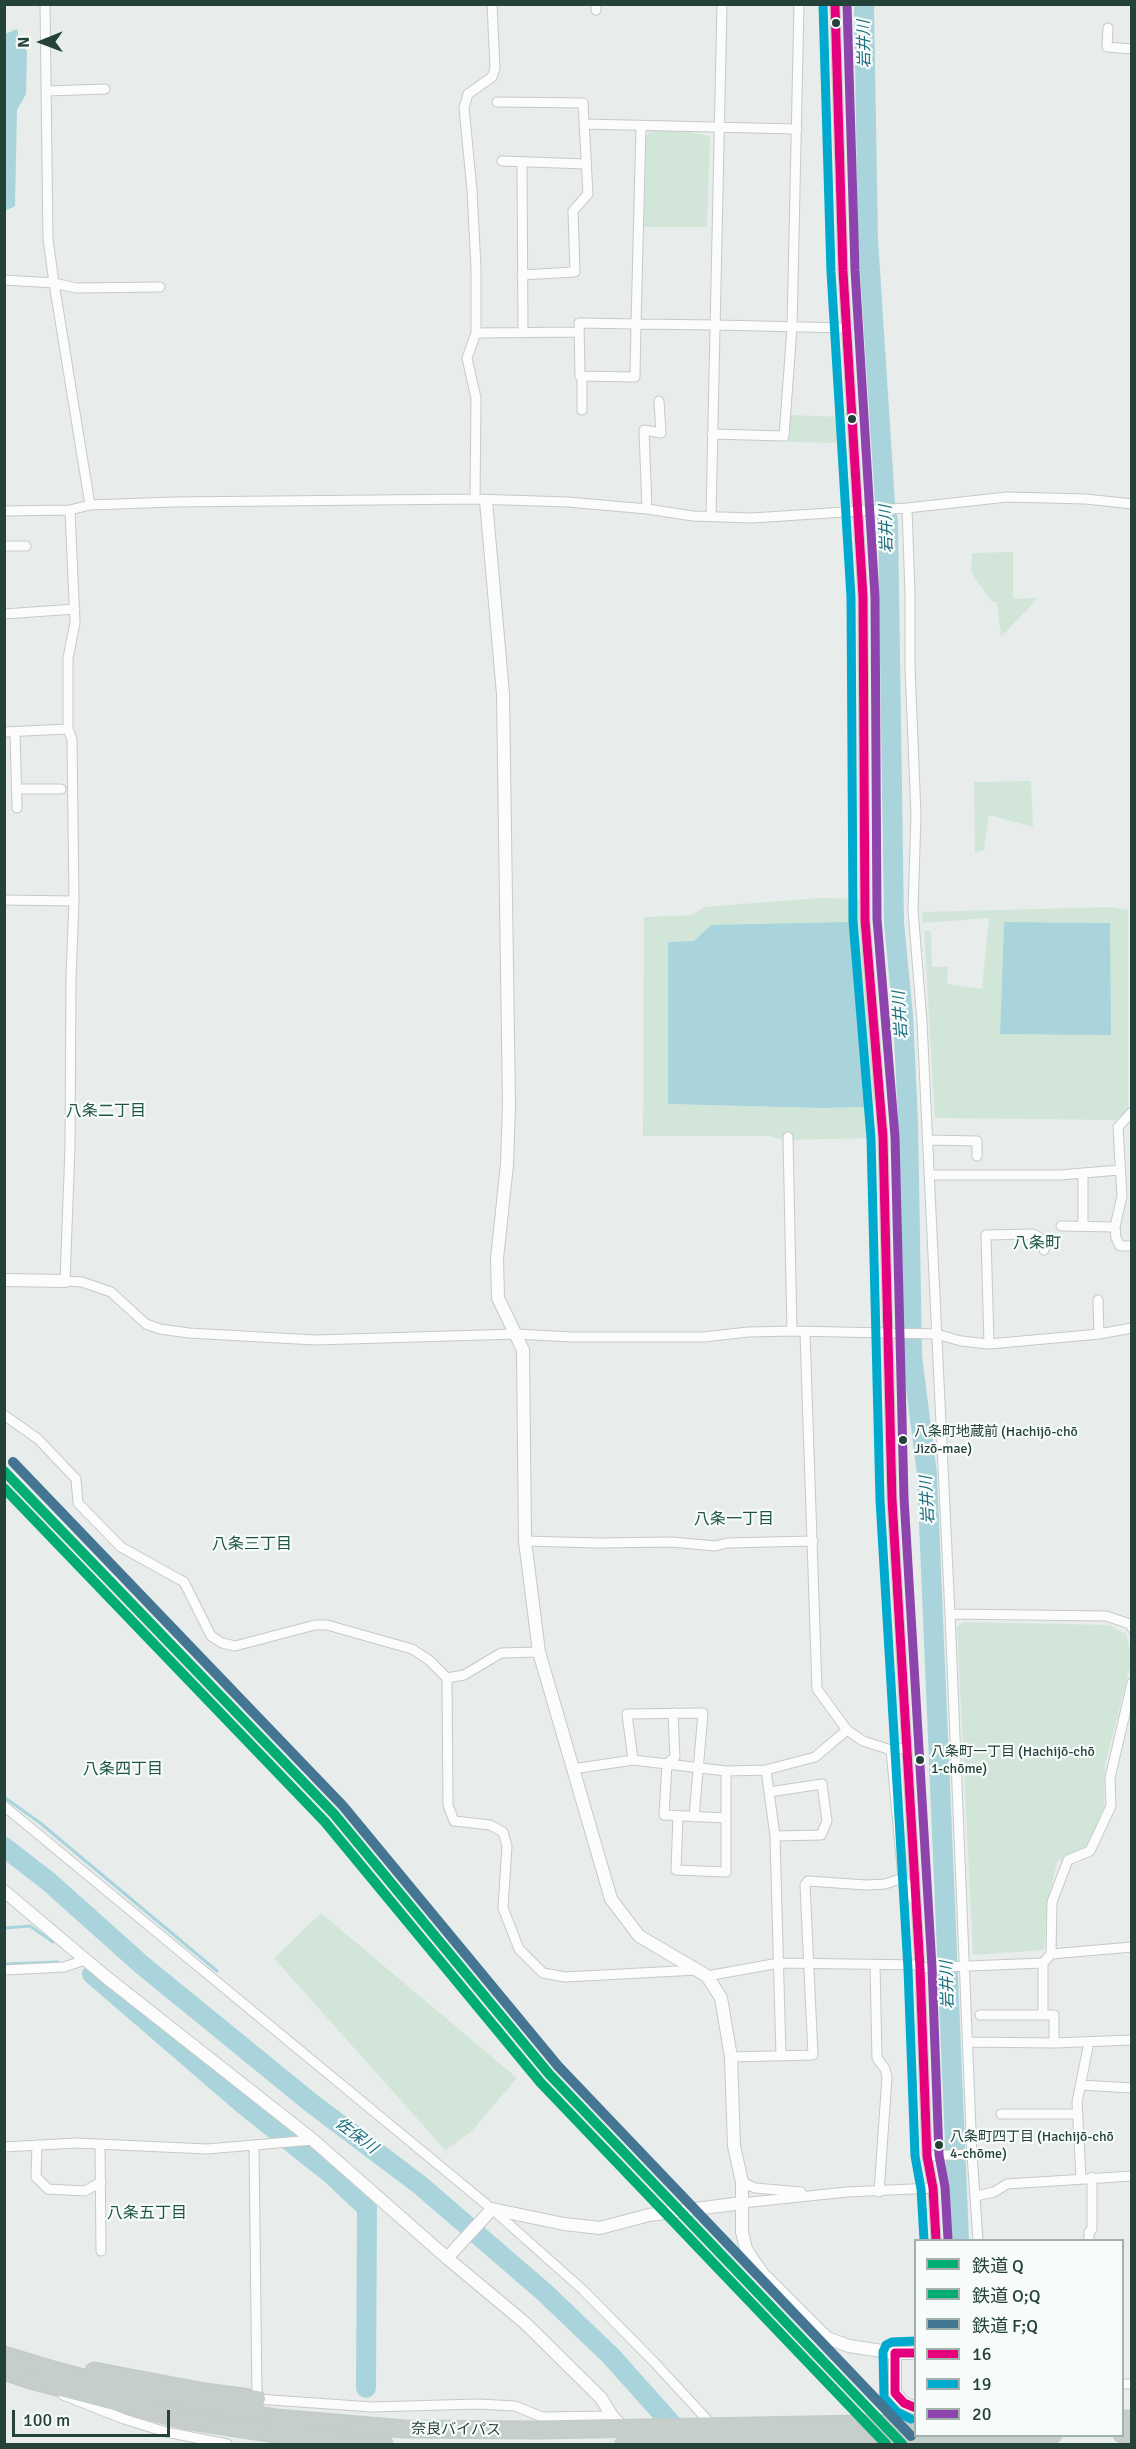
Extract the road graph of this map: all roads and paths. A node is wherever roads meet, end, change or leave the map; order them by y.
1 (45, 4) edge
2 (492, 4) edge
3 (722, 4) edge
4 (800, 4) edge
5 (835, 4) edge
6 (1108, 28) dead end
7 (1131, 49) edge
8 (105, 89) dead end
9 (47, 92) junction
10 (497, 102) dead end
11 (584, 124) junction
12 (641, 126) junction
13 (719, 128) junction
14 (797, 129) junction
15 (502, 161) dead end
16 (522, 162) junction
17 (586, 164) junction
18 (522, 275) junction
19 (4, 280) edge
20 (54, 283) junction
21 (160, 287) dead end
22 (636, 324) junction
23 (716, 325) junction
24 (792, 327) junction
25 (848, 328) junction
26 (579, 332) junction
27 (476, 333) junction
28 (523, 333) junction
29 (582, 376) junction
30 (659, 401) dead end
31 (582, 410) dead end
32 (712, 434) junction
33 (480, 500) junction
34 (1131, 504) edge
35 (90, 506) junction
36 (904, 508) junction
37 (647, 509) junction
38 (70, 510) junction
39 (4, 511) edge
40 (862, 511) junction
41 (711, 517) junction
42 (4, 546) edge
43 (26, 546) dead end
44 (75, 609) junction
45 (4, 614) edge
46 (68, 729) junction
47 (4, 732) edge
48 (15, 732) junction
49 (16, 789) junction
50 (61, 789) dead end
51 (17, 808) dead end
52 (4, 900) edge
53 (74, 900) junction
54 (1131, 1112) edge
55 (789, 1137) dead end
56 (928, 1140) junction
57 (977, 1156) dead end
58 (1119, 1170) junction
59 (1083, 1173) junction
60 (929, 1174) junction
61 (1061, 1226) dead end
62 (1083, 1226) junction
63 (1115, 1227) junction
64 (1131, 1246) edge
65 (1044, 1250) dead end
66 (4, 1280) edge
67 (65, 1281) junction
68 (1098, 1300) dead end
69 (1131, 1328) edge
70 (792, 1331) junction
71 (805, 1333) junction
72 (516, 1334) junction
73 (892, 1334) junction
74 (933, 1334) junction
75 (1099, 1334) junction
76 (989, 1344) junction
77 (4, 1415) edge
78 (525, 1541) junction
79 (813, 1541) junction
80 (950, 1614) junction
81 (1131, 1628) edge
82 (539, 1652) junction
83 (447, 1678) junction
84 (1131, 1683) edge
85 (673, 1713) junction
86 (846, 1730) junction
87 (905, 1748) junction
88 (891, 1750) junction
89 (633, 1760) junction
90 (667, 1764) junction
91 (699, 1768) junction
92 (573, 1769) junction
93 (766, 1770) junction
94 (726, 1772) junction
95 (769, 1792) junction
96 (4, 1806) edge
97 (678, 1816) junction
98 (694, 1817) junction
99 (726, 1818) junction
100 (775, 1836) junction
101 (903, 1878) junction
102 (4, 1891) edge
103 (916, 1907) junction
104 (1131, 1947) edge
105 (1052, 1954) junction
106 (85, 1960) junction
107 (779, 1963) junction
108 (1043, 1963) junction
109 (809, 1964) junction
110 (875, 1965) junction
111 (961, 1966) junction
112 (922, 1967) junction
113 (4, 1970) edge
114 (703, 1973) junction
115 (980, 2015) dead end
116 (1043, 2015) junction
117 (1131, 2040) edge
118 (968, 2042) junction
119 (1089, 2042) junction
120 (1054, 2043) junction
121 (781, 2056) junction
122 (731, 2057) junction
123 (1080, 2085) junction
124 (1131, 2088) edge
125 (1001, 2114) dead end
126 (1078, 2114) junction
127 (314, 2140) junction
128 (100, 2144) junction
129 (37, 2145) junction
130 (254, 2145) junction
131 (4, 2147) edge
132 (969, 2154) junction
133 (931, 2156) junction
134 (1131, 2176) edge
135 (1092, 2177) junction
136 (1081, 2178) junction
137 (101, 2182) junction
138 (742, 2182) junction
139 (933, 2188) junction
140 (879, 2192) junction
141 (818, 2194) junction
142 (975, 2196) junction
143 (742, 2203) junction
144 (491, 2209) junction
145 (936, 2239) edge
146 (978, 2239) edge
147 (1089, 2239) edge
148 (101, 2251) dead end
149 (447, 2258) junction
150 (895, 2353) junction
151 (914, 2353) edge
152 (4, 2354) edge
153 (4, 2371) edge
154 (30, 2380) junction
155 (257, 2399) junction
156 (372, 2407) junction
157 (914, 2408) edge
158 (612, 2416) junction
159 (372, 2418) dead end
160 (914, 2423) edge
161 (1006, 2437) edge
162 (227, 2445) edge
163 (384, 2445) edge
164 (622, 2445) edge
165 (639, 2445) edge
166 (729, 2445) edge

1 - 9 street
2 - 27 street
3 - 13 street
4 - 14 street
5 - 25 street
6 - 7 street
8 - 9 street
9 - 20 street
10 - 11 street
11 - 12 street
11 - 17 street
12 - 13 street
12 - 22 street
13 - 14 street
13 - 23 street
14 - 24 street
15 - 16 street
16 - 17 street
16 - 18 street
17 - 18 street
18 - 28 street
19 - 20 street
20 - 21 street
20 - 35 street
22 - 23 street
22 - 26 street
22 - 29 street
23 - 24 street
23 - 32 street
24 - 25 street
24 - 32 street
25 - 40 street
26 - 28 street
26 - 29 street
27 - 28 street
27 - 33 street
29 - 31 street
30 - 37 street
32 - 41 street
33 - 35 street
33 - 37 street
33 - 72 street
34 - 36 street
35 - 38 street
36 - 40 street
36 - 56 street
37 - 41 street
38 - 39 street
38 - 44 street
40 - 41 street
40 - 73 street
42 - 43 street
44 - 45 street
44 - 46 street
46 - 48 street
46 - 53 street
47 - 48 street
48 - 49 street
49 - 50 street
49 - 51 street
52 - 53 street
53 - 67 street
54 - 58 street
55 - 70 street
56 - 57 street
56 - 60 street
58 - 59 street
58 - 63 street
59 - 60 street
59 - 62 street
60 - 74 street
61 - 62 street
62 - 63 street
63 - 64 street
65 - 76 street
66 - 67 street
67 - 72 street
68 - 75 street
69 - 75 street
70 - 71 street
70 - 72 street
71 - 73 street
71 - 79 street
72 - 78 street
73 - 74 street
73 - 87 street
74 - 76 street
74 - 80 street
75 - 76 street
77 - 83 street
78 - 79 street
78 - 82 street
79 - 86 street
80 - 81 street
80 - 111 street
82 - 83 street
82 - 92 street
83 - 114 street
84 - 105 street
85 - 89 street
85 - 90 street
85 - 91 street
86 - 88 street
86 - 93 street
87 - 88 street
87 - 103 street
88 - 101 street
89 - 90 street
89 - 92 street
90 - 91 street
90 - 97 street
91 - 94 street
91 - 98 street
92 - 114 street
93 - 94 street
93 - 95 street
94 - 99 street
95 - 100 street
95 - 100 street
96 - 144 street
97 - 98 street
97 - 99 street
98 - 99 street
100 - 107 street
101 - 103 street
101 - 109 street
102 - 106 street
103 - 112 street
104 - 105 street
105 - 108 street
106 - 113 street
106 - 127 street
107 - 109 street
107 - 114 street
107 - 121 street
108 - 111 street
108 - 116 street
109 - 110 street
109 - 121 street
110 - 112 street
110 - 140 street
111 - 112 street
111 - 118 street
112 - 133 street
114 - 122 street
115 - 116 street
116 - 120 street
117 - 119 street
118 - 120 street
118 - 132 street
119 - 120 street
119 - 123 street
121 - 122 street
122 - 138 street
123 - 124 street
123 - 126 street
125 - 126 street
126 - 136 street
127 - 130 street
127 - 149 street
128 - 129 street
128 - 130 street
128 - 137 street
129 - 131 street
129 - 137 street
130 - 155 street
132 - 133 street
132 - 142 street
133 - 139 street
134 - 135 street
135 - 136 street
135 - 147 street
136 - 142 street
137 - 148 street
138 - 141 street
138 - 143 street
139 - 140 street
139 - 145 street
140 - 141 street
141 - 143 street
142 - 146 street
143 - 144 street
143 - 150 street
144 - 149 street
144 - 166 street
149 - 158 street
150 - 151 street
150 - 157 street
152 - 155 highway
152 - 160 highway, 奈良バイパス, bridge
153 - 154 highway
154 - 162 street
154 - 163 highway
155 - 156 street
156 - 158 street
156 - 159 street
158 - 165 street
161 - 164 highway, bridge

